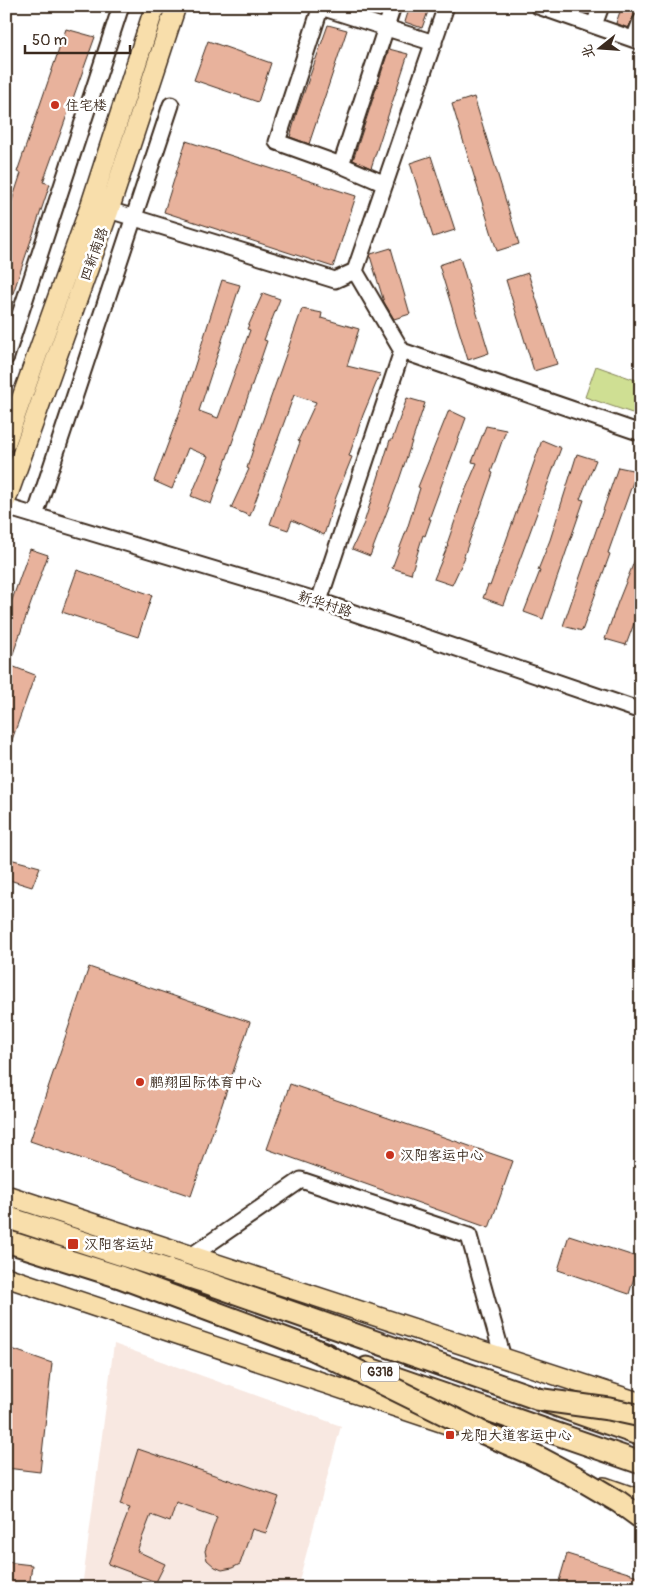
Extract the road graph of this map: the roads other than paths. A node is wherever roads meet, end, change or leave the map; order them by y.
1 (121, 6) edge
2 (155, 6) edge
3 (176, 6) edge
4 (393, 6) edge
5 (446, 6) edge
6 (538, 6) edge
7 (601, 6) edge
8 (321, 7) edge
9 (554, 9) edge
10 (641, 21) edge
11 (594, 25) junction
12 (386, 27) junction
13 (637, 41) edge
14 (434, 43) junction
15 (171, 105) dead end
16 (340, 164) junction
17 (385, 184) junction
18 (109, 210) junction
19 (134, 217) junction
20 (355, 271) junction
21 (402, 351) junction
22 (6, 357) edge
23 (641, 433) edge
24 (6, 442) edge
25 (6, 500) edge
26 (6, 507) edge
27 (35, 516) junction
28 (319, 601) junction
29 (641, 711) edge
30 (6, 1195) edge
31 (6, 1217) edge
32 (6, 1241) edge
33 (191, 1256) junction
34 (6, 1277) edge
35 (308, 1347) junction
36 (503, 1358) junction
37 (536, 1399) junction
38 (641, 1403) edge
39 (641, 1416) edge
40 (641, 1435) edge
41 (641, 1463) edge
42 (641, 1500) edge
43 (641, 1518) edge

1 - 22 street
2 - 24 main road, 四新南路
3 - 18 main road, 四新南路
4 - 12 street
5 - 14 street
6 - 9 street
7 - 11 street
8 - 12 street
8 - 16 street
9 - 11 street
10 - 13 street
11 - 13 street
12 - 14 street
12 - 16 street
14 - 17 street
15 - 19 street
16 - 17 street
17 - 20 street
18 - 19 street
18 - 25 main road, 四新南路
19 - 20 street
19 - 27 street
20 - 21 street
21 - 23 street
21 - 28 street
26 - 27 street, 新华村路
27 - 28 street, 新华村路
28 - 29 street, 新华村路
30 - 33 main road
31 - 37 highway, G318
32 - 35 highway, G318
33 - 36 main road
33 - 36 street
34 - 42 main road
35 - 41 highway, G318, bridge
35 - 43 highway, bridge
36 - 38 main road
37 - 39 highway, bridge
37 - 40 highway, G318, bridge

